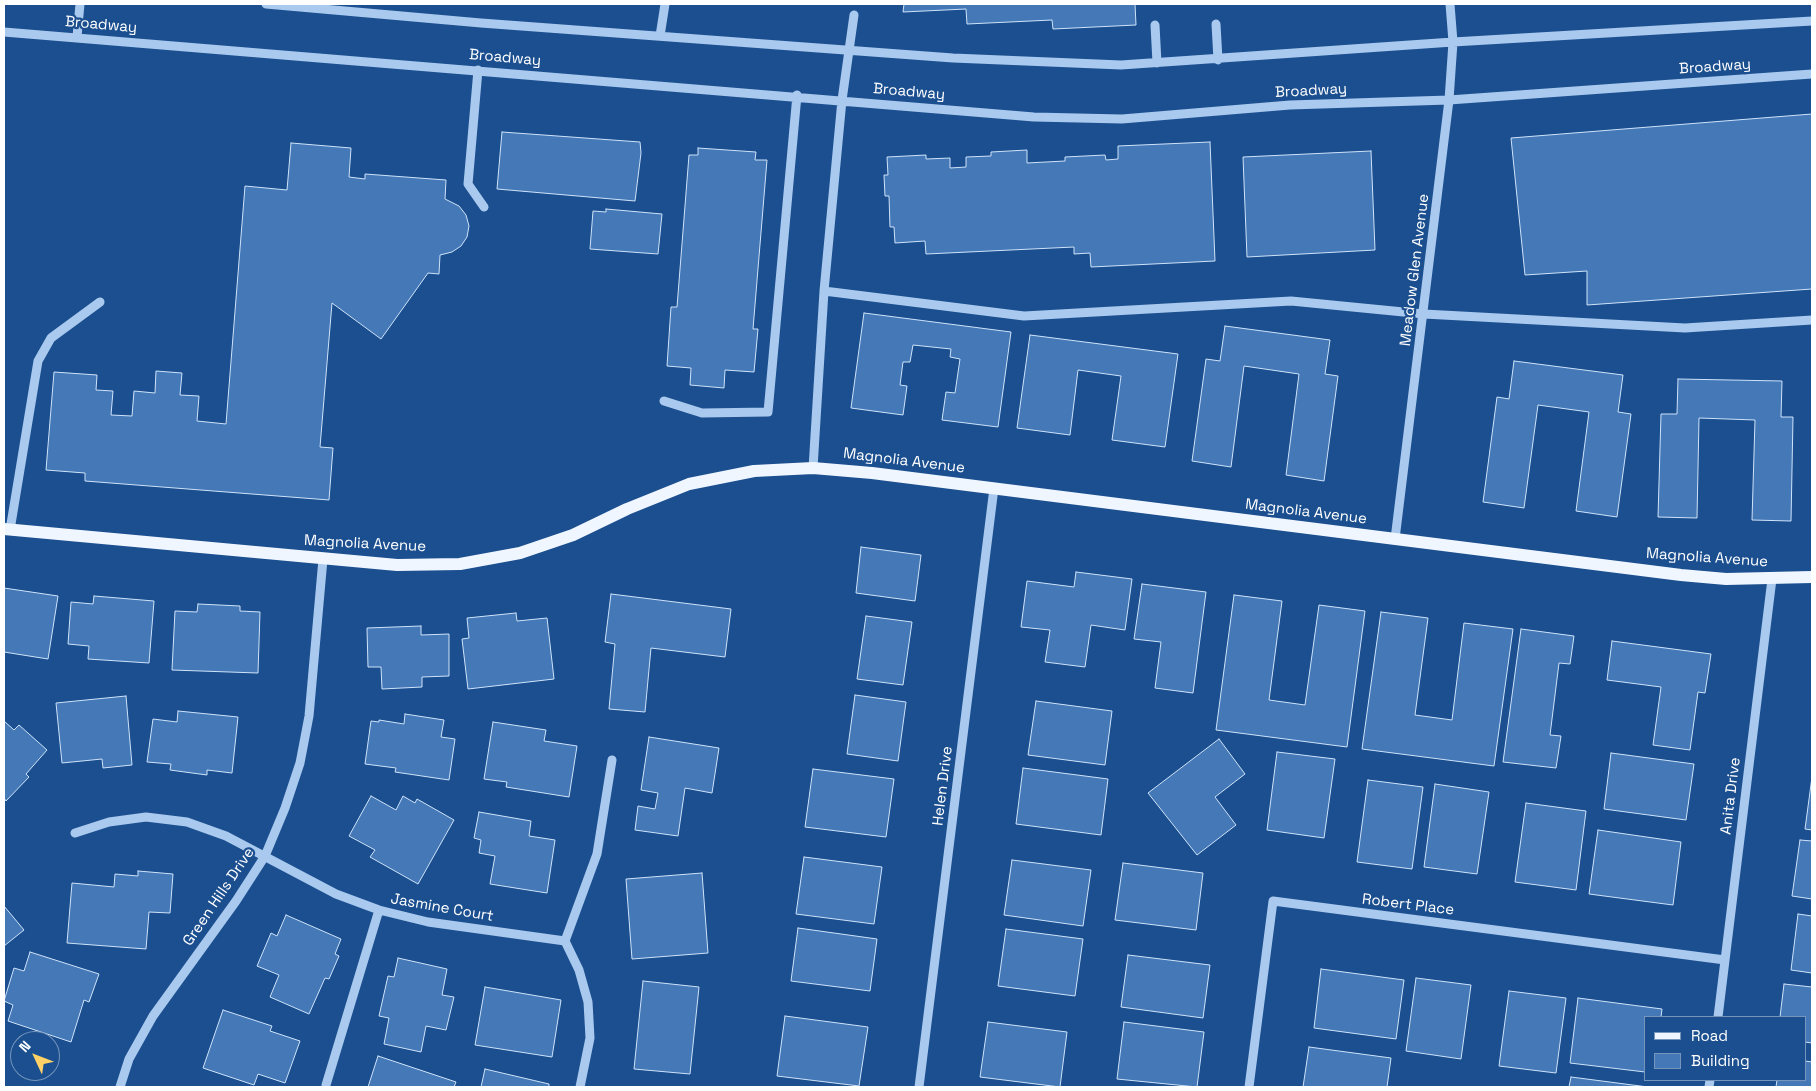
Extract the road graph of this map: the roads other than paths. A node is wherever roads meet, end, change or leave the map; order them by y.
1 (80, 4) edge
2 (266, 4) edge
3 (665, 4) edge
4 (1450, 4) edge
5 (314, 6) edge
6 (854, 15) dead end
7 (1812, 21) edge
8 (1216, 24) dead end
9 (1155, 25) dead end
10 (4, 32) edge
11 (660, 36) junction
12 (77, 37) junction
13 (1453, 42) junction
14 (848, 50) junction
15 (1218, 60) junction
16 (1157, 63) junction
17 (478, 70) junction
18 (1812, 74) edge
19 (796, 95) junction
20 (842, 100) junction
21 (1449, 100) junction
22 (484, 207) dead end
23 (824, 291) junction
24 (100, 302) dead end
25 (1424, 314) junction
26 (1812, 320) edge
27 (664, 401) dead end
28 (813, 468) junction
29 (994, 488) junction
30 (7, 529) edge
31 (1395, 540) junction
32 (323, 559) junction
33 (1812, 577) edge
34 (1772, 579) junction
35 (612, 760) dead end
36 (75, 833) dead end
37 (265, 856) junction
38 (379, 910) junction
39 (565, 941) junction
40 (1725, 960) junction
41 (1718, 1016) edge
42 (326, 1085) dead end
43 (120, 1087) edge
44 (580, 1087) edge
45 (919, 1087) edge
46 (1248, 1087) edge

1 - 12 street
2 - 5 street
3 - 11 street
4 - 13 street, Meadow Glen Avenue
5 - 11 street
6 - 14 street
7 - 13 street
8 - 15 street
9 - 16 street
10 - 12 street, Broadway
11 - 14 street
12 - 17 street, Broadway
13 - 15 street
13 - 21 street, Meadow Glen Avenue
14 - 16 street
14 - 20 street
15 - 16 street
17 - 19 street, Broadway
17 - 22 street
18 - 21 street, Broadway
19 - 20 street, Broadway
19 - 27 street
20 - 21 street, Broadway
20 - 23 street
21 - 25 street, Meadow Glen Avenue
23 - 25 street
23 - 28 street
24 - 30 street
25 - 26 street
25 - 31 street, Meadow Glen Avenue
28 - 29 main road, Magnolia Avenue
28 - 32 main road, Magnolia Avenue
29 - 31 main road, Magnolia Avenue
29 - 45 street, Helen Drive
30 - 32 main road, Magnolia Avenue
31 - 34 main road, Magnolia Avenue
32 - 37 street, Green Hills Drive
33 - 34 main road, Magnolia Avenue
34 - 40 street, Anita Drive
35 - 39 street
36 - 37 street, Jasmine Court
37 - 38 street, Jasmine Court
37 - 43 street, Green Hills Drive
38 - 39 street, Jasmine Court
38 - 42 street
39 - 44 street
40 - 41 street, Anita Drive
40 - 46 street, Robert Place

